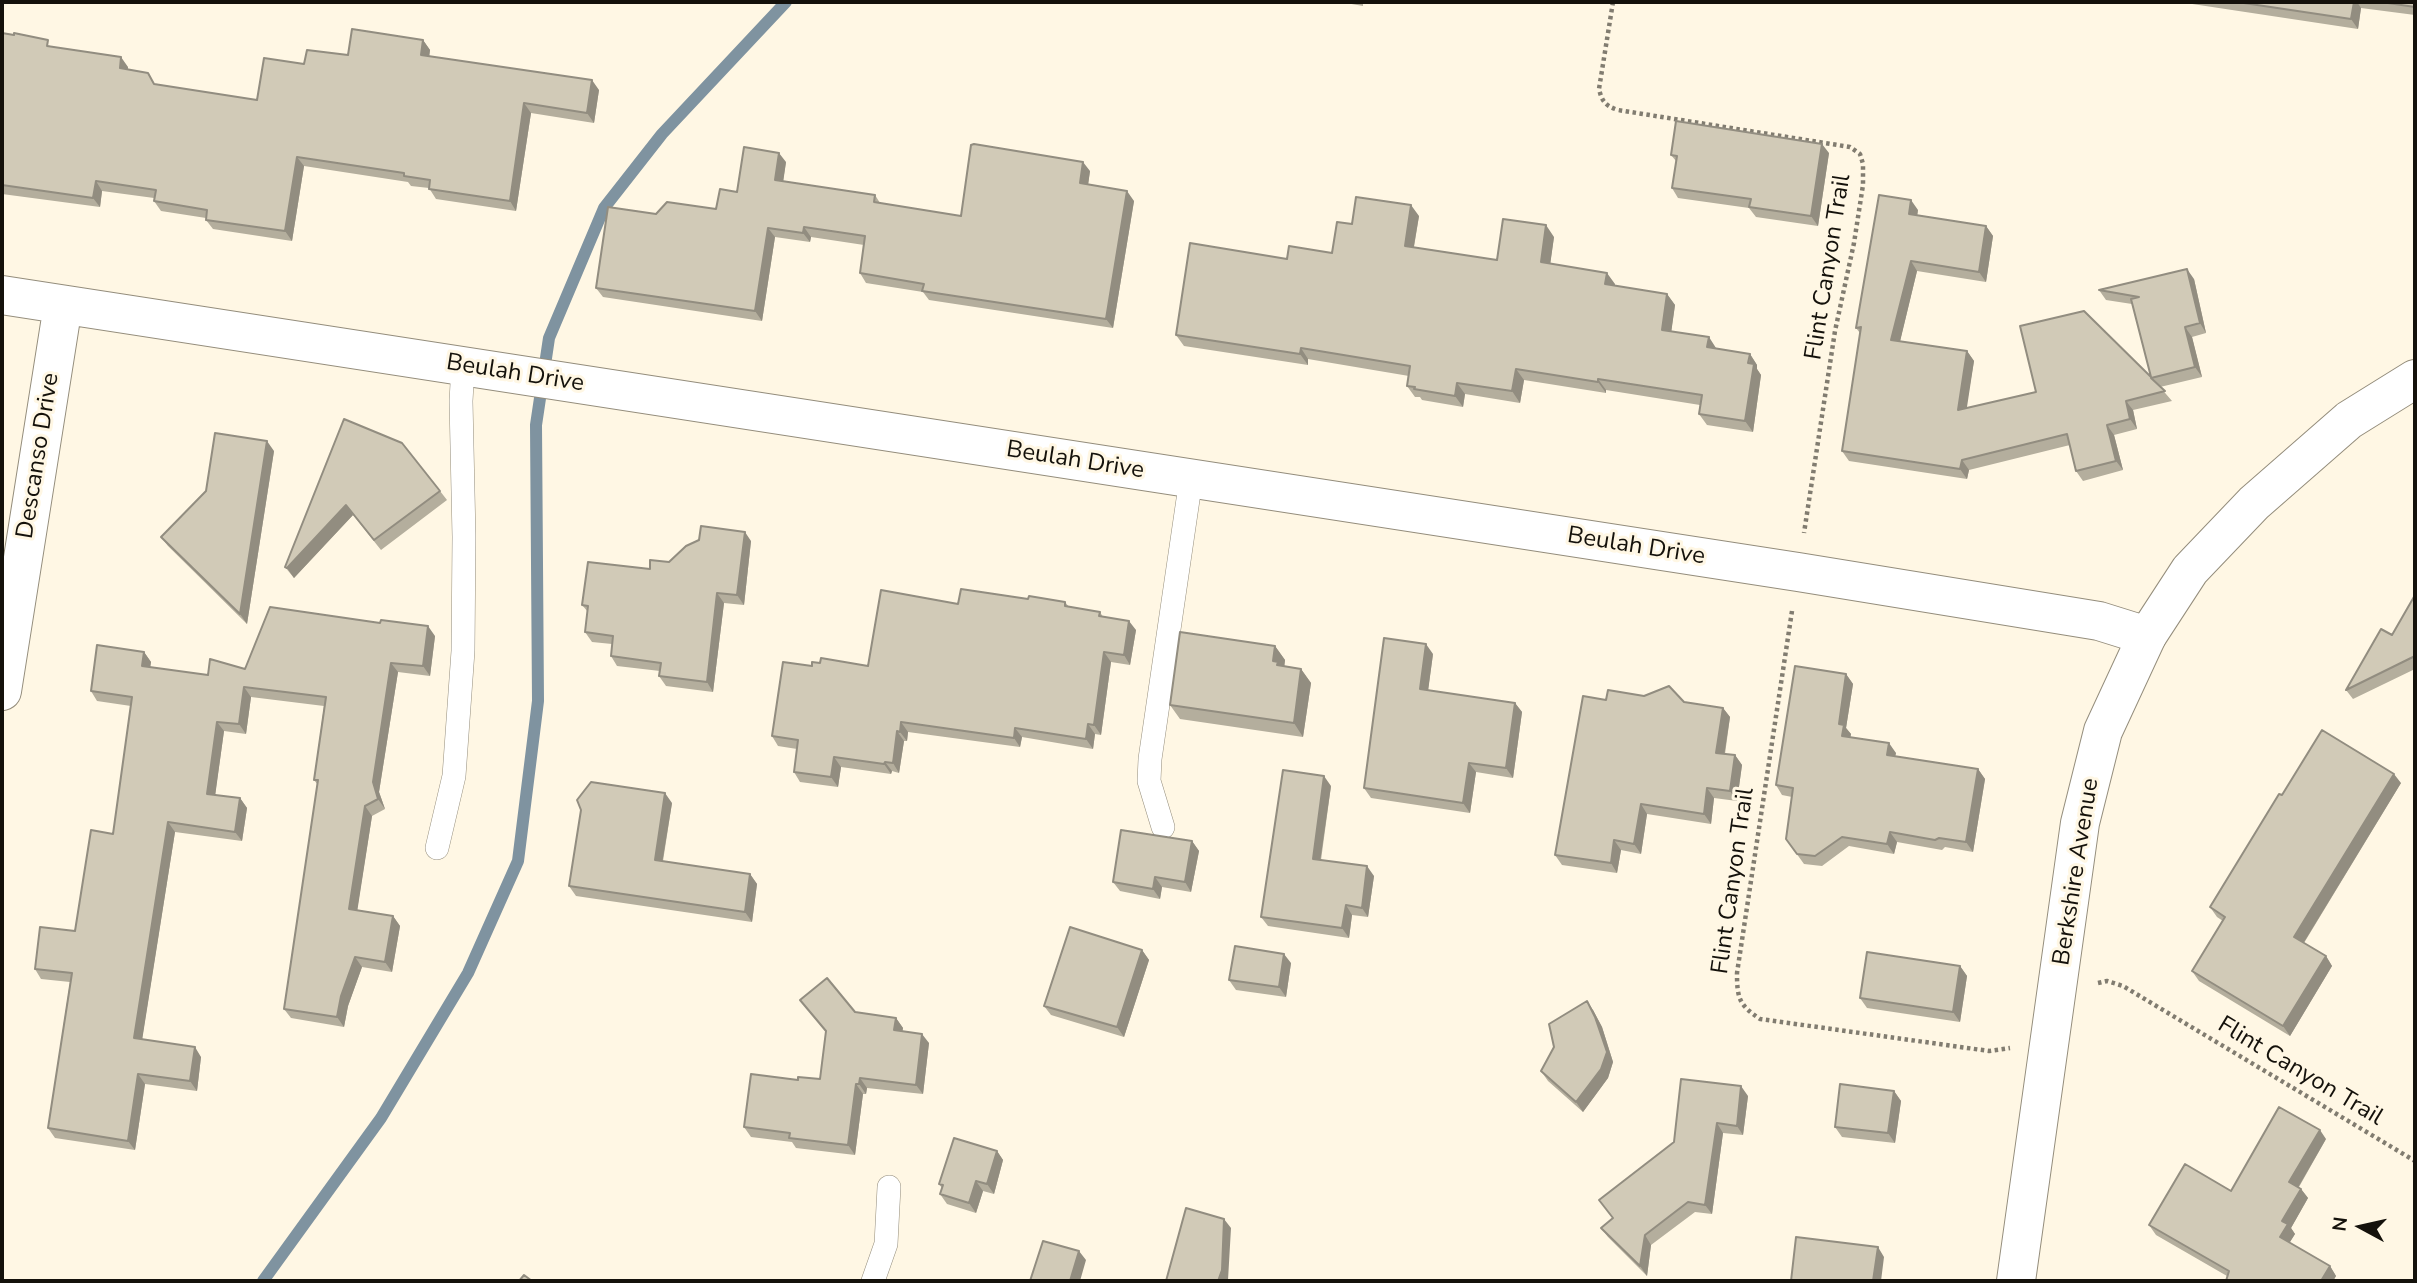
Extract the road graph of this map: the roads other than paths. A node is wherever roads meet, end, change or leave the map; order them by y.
1 (2, 295) edge
2 (63, 305) junction
3 (463, 366) junction
4 (2415, 379) edge
5 (1191, 479) junction
6 (2147, 636) junction
7 (2, 691) edge
8 (1163, 827) dead end
9 (437, 848) dead end
10 (889, 1186) dead end
11 (873, 1281) edge
12 (2015, 1281) edge

1 - 2 street, Beulah Drive
2 - 3 street, Beulah Drive
2 - 7 street, Descanso Drive
3 - 5 street, Beulah Drive
3 - 9 lane
4 - 6 street, Berkshire Avenue
5 - 6 street, Beulah Drive
5 - 8 lane
6 - 12 street, Berkshire Avenue
10 - 11 lane

